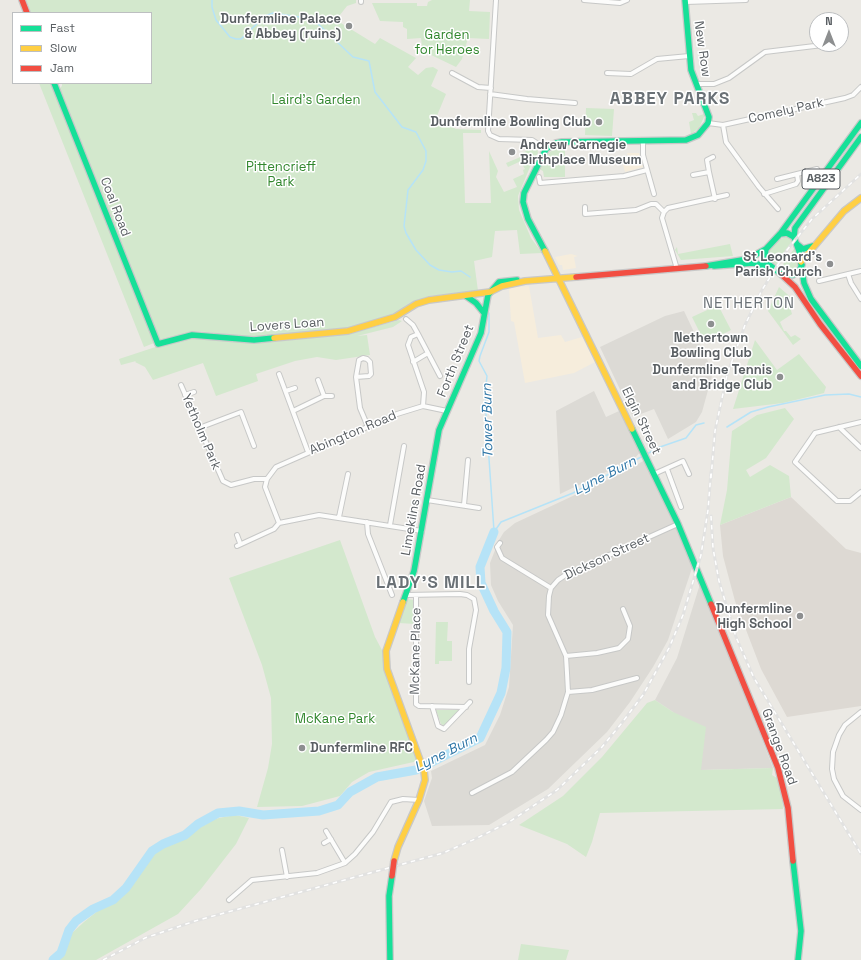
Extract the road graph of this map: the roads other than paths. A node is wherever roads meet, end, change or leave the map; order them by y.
1 (22, 0) edge
2 (496, 0) edge
3 (584, 0) edge
4 (627, 0) edge
5 (746, 0) edge
6 (685, 1) edge
7 (27, 12) edge
8 (809, 47) edge
9 (689, 56) junction
10 (457, 70) dead end
11 (607, 73) dead end
12 (54, 84) edge
13 (695, 84) junction
14 (861, 87) edge
15 (490, 88) junction
16 (490, 94) junction
17 (575, 103) dead end
18 (708, 122) junction
19 (861, 124) edge
20 (723, 125) junction
21 (861, 137) edge
22 (642, 142) junction
23 (546, 149) junction
24 (713, 156) dead end
25 (817, 169) dead end
26 (647, 170) junction
27 (709, 172) junction
28 (797, 174) junction
29 (693, 175) dead end
30 (539, 177) dead end
31 (777, 179) dead end
32 (654, 194) dead end
33 (764, 194) junction
34 (727, 195) dead end
35 (861, 198) edge
36 (716, 199) junction
37 (585, 207) dead end
38 (778, 209) dead end
39 (664, 212) junction
40 (780, 234) junction
41 (794, 237) junction
42 (797, 244) junction
43 (814, 245) junction
44 (766, 249) junction
45 (802, 263) junction
46 (708, 266) junction
47 (770, 267) junction
48 (677, 269) junction
49 (861, 271) edge
50 (781, 274) junction
51 (848, 274) junction
52 (559, 278) junction
53 (819, 280) dead end
54 (489, 294) junction
55 (466, 296) junction
56 (861, 299) edge
57 (484, 313) junction
58 (406, 319) dead end
59 (418, 334) junction
60 (155, 339) joint
61 (428, 353) junction
62 (413, 362) junction
63 (861, 366) edge
64 (279, 374) dead end
65 (440, 376) dead end
66 (861, 376) edge
67 (356, 377) junction
68 (318, 380) dead end
69 (181, 385) dead end
70 (295, 388) dead end
71 (286, 391) junction
72 (194, 392) dead end
73 (185, 395) junction
74 (324, 396) junction
75 (332, 396) dead end
76 (423, 406) junction
77 (293, 410) junction
78 (447, 411) junction
79 (861, 422) edge
80 (368, 426) junction
81 (839, 427) junction
82 (199, 428) junction
83 (254, 446) dead end
84 (404, 446) dead end
85 (861, 448) edge
86 (308, 452) junction
87 (468, 460) dead end
88 (667, 469) junction
89 (348, 474) dead end
90 (654, 474) junction
91 (689, 474) dead end
92 (267, 479) junction
93 (861, 492) edge
94 (427, 500) junction
95 (464, 506) junction
96 (681, 507) dead end
97 (479, 508) dead end
98 (339, 518) junction
99 (367, 522) junction
100 (279, 523) junction
101 (678, 524) junction
102 (390, 525) junction
103 (422, 531) junction
104 (237, 535) dead end
105 (500, 543) dead end
106 (700, 576) joint
107 (551, 588) junction
108 (392, 595) dead end
109 (406, 595) junction
110 (416, 595) junction
111 (623, 609) dead end
112 (566, 656) junction
113 (637, 678) dead end
114 (469, 682) dead end
115 (568, 692) junction
116 (470, 702) dead end
117 (432, 706) junction
118 (466, 707) junction
119 (861, 712) edge
120 (472, 793) dead end
121 (419, 800) junction
122 (861, 810) edge
123 (326, 831) dead end
124 (331, 839) junction
125 (324, 843) dead end
126 (282, 850) dead end
127 (345, 863) junction
128 (287, 877) junction
129 (228, 900) dead end
130 (390, 960) edge
131 (798, 960) edge

1 - 7 street
2 - 15 street
3 - 4 street
5 - 6 street
6 - 9 street, New Row
8 - 13 street
9 - 11 street
9 - 13 street, New Row
10 - 15 street
12 - 60 street, Coal Road
13 - 18 street, New Row
14 - 20 street, Comely Park
15 - 16 street
16 - 17 street
16 - 23 street
18 - 20 street, Comely Park
18 - 22 street
19 - 40 street, A823
20 - 33 street
21 - 41 street, A823
22 - 23 street
22 - 26 street
23 - 52 street, Elgin Street
24 - 27 street
25 - 28 street
26 - 30 street
26 - 32 street
27 - 29 street
27 - 36 street
28 - 31 street
28 - 33 street
33 - 38 street
34 - 36 street
35 - 43 street
36 - 39 street
37 - 39 street
39 - 48 street
40 - 41 street
40 - 44 street, A823
41 - 42 street
42 - 43 street
42 - 45 street
43 - 45 street
44 - 46 street
44 - 47 street
45 - 50 street
45 - 63 street
46 - 47 street
46 - 48 street
47 - 50 street
48 - 52 street
49 - 51 street
50 - 66 street
51 - 53 street
51 - 56 street
52 - 54 street
52 - 90 street, Elgin Street
54 - 55 street
54 - 57 street, Forth Street
55 - 57 street
55 - 60 street, Lovers Loan
57 - 78 street, Forth Street
58 - 59 street
59 - 61 street
59 - 62 street
61 - 62 street
61 - 65 street
62 - 76 street
64 - 71 street
67 - 67 street
67 - 80 street
68 - 74 street
69 - 73 street, Yetholm Park
70 - 71 street
71 - 77 street
72 - 73 street
73 - 82 street, Yetholm Park
74 - 75 street
74 - 77 street
76 - 78 street, Abington Road
76 - 80 street, Abington Road
77 - 86 street
78 - 94 street, Limekilns Road
79 - 81 street
80 - 86 street, Abington Road
81 - 85 street
81 - 93 street
82 - 83 street
82 - 92 street, Yetholm Park
84 - 102 street
86 - 92 street, Abington Road
87 - 95 street
88 - 90 street
88 - 91 street
88 - 96 street
89 - 98 street
90 - 101 street, Elgin Street
92 - 100 street
94 - 95 street
94 - 103 street, Limekilns Road
95 - 97 street
98 - 99 street
98 - 100 street
99 - 102 street
99 - 108 street
100 - 104 street
101 - 106 street, Elgin Street
101 - 107 street, Dickson Street
102 - 103 street
103 - 109 street, Limekilns Road
105 - 107 street
106 - 131 street, Grange Road
107 - 112 street, Dickson Street
109 - 110 street
109 - 121 street, Limekilns Road
110 - 114 street
110 - 117 street, McKane Place
111 - 112 street
112 - 115 street, Dickson Street
113 - 115 street
115 - 120 street, Dickson Street
116 - 118 street
117 - 118 street, McKane Place
117 - 118 street
119 - 122 street
121 - 127 street
121 - 130 street, Limekilns Road, bridge
123 - 124 street
124 - 125 street
124 - 127 street
126 - 128 street
127 - 128 street
128 - 129 street

